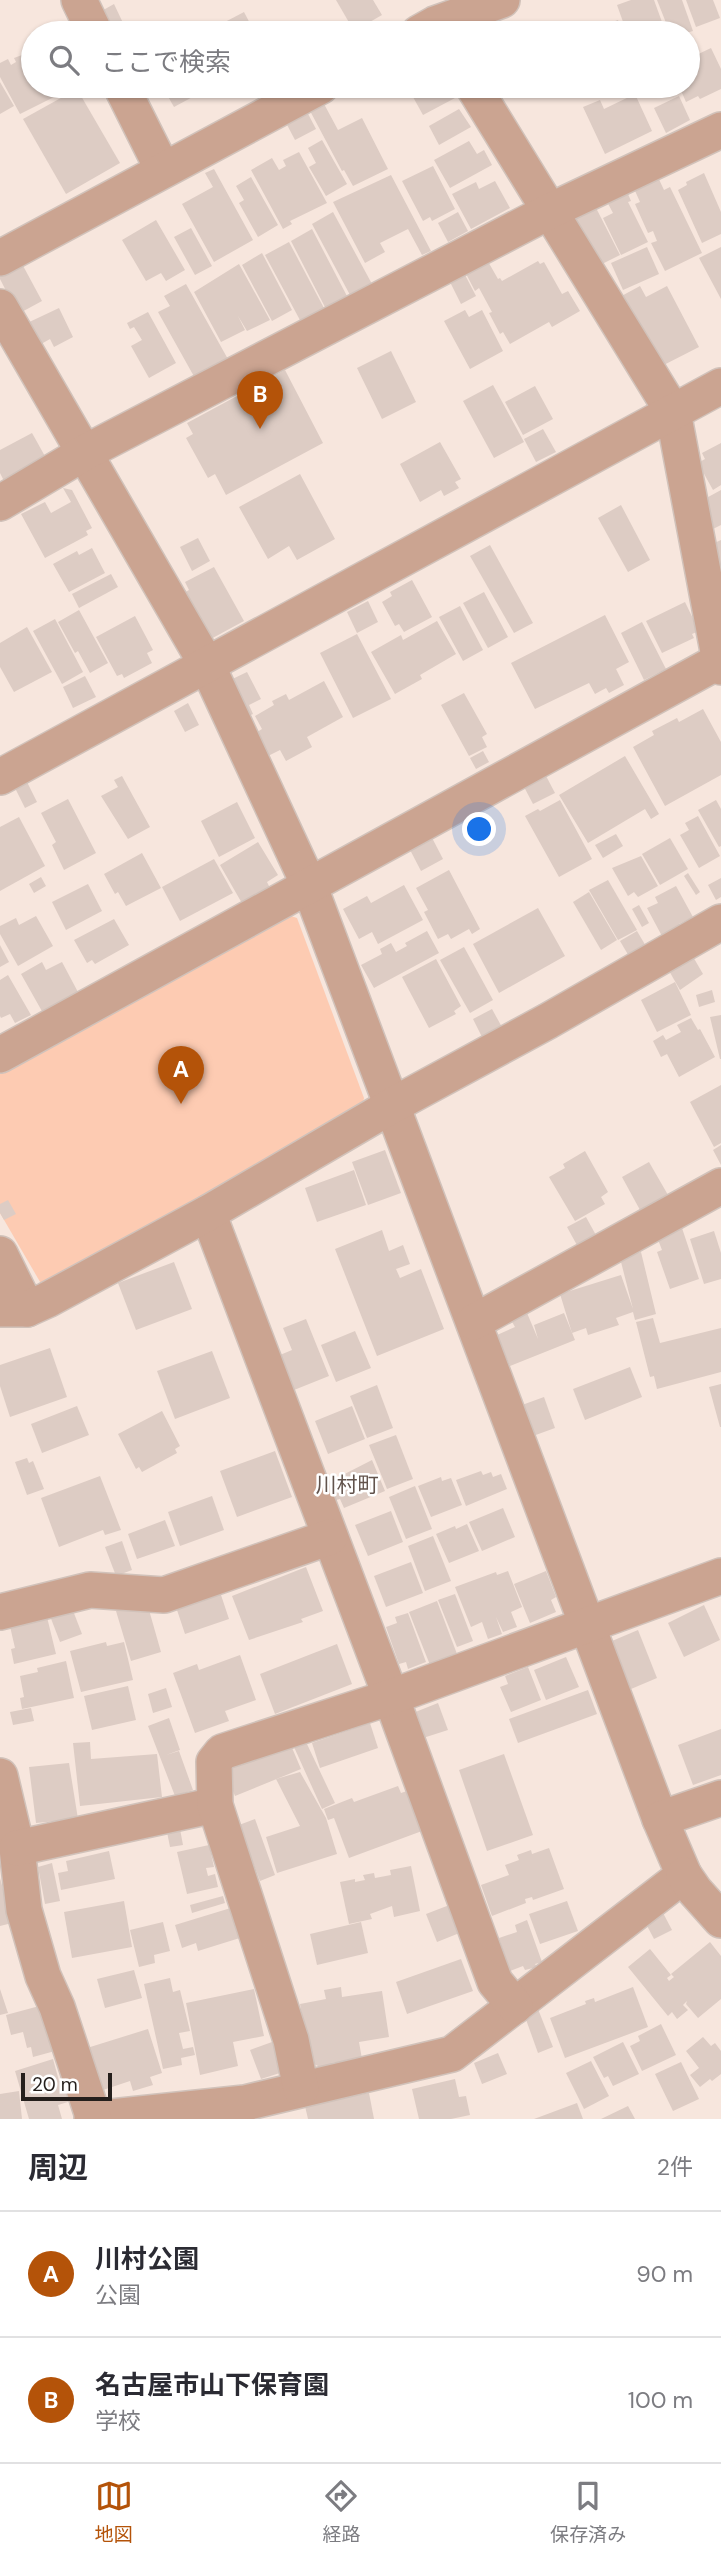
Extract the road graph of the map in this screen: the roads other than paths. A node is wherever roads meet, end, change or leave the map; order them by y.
1 (79, 0) edge
2 (502, 0) edge
3 (89, 21) edge
4 (435, 21) edge
5 (127, 98) edge
6 (298, 98) edge
7 (480, 98) edge
8 (721, 130) edge
9 (163, 170) junction
10 (550, 211) junction
11 (0, 258) edge
12 (0, 307) edge
13 (721, 386) edge
14 (673, 412) junction
15 (84, 453) junction
16 (0, 503) edge
17 (720, 663) edge
18 (207, 664) junction
19 (0, 777) edge
20 (309, 885) junction
21 (721, 922) edge
22 (0, 1055) edge
23 (393, 1105) junction
24 (721, 1186) edge
25 (208, 1213) junction
26 (0, 1254) edge
27 (14, 1309) edge
28 (474, 1322) junction
29 (330, 1537) junction
30 (721, 1576) edge
31 (0, 1612) edge
32 (587, 1627) junction
33 (391, 1697) junction
34 (0, 1776) edge
35 (721, 1798) edge
36 (215, 1805) junction
37 (660, 1819) junction
38 (18, 1848) junction
39 (684, 1875) junction
40 (721, 1920) edge
41 (515, 2006) junction
42 (301, 2089) junction
43 (249, 2111) edge
44 (93, 2119) edge

1 - 3 street
2 - 4 street
5 - 9 street
6 - 9 street
7 - 10 street
8 - 10 street
9 - 11 street
10 - 14 street
10 - 15 street
12 - 15 street
13 - 14 street
14 - 17 street
14 - 18 street
15 - 16 street
15 - 18 street
17 - 20 street
18 - 19 street
18 - 20 street
20 - 22 street
20 - 23 street
21 - 23 street
23 - 25 street
23 - 28 street
24 - 28 street
25 - 27 street
25 - 29 street
26 - 27 street
28 - 32 street
29 - 31 street
29 - 33 street
30 - 32 street
32 - 33 street
32 - 37 street
33 - 36 street
33 - 41 street
34 - 38 street
35 - 37 street
36 - 38 street
36 - 42 street
37 - 39 street
38 - 44 street
39 - 40 street
39 - 41 street
41 - 42 street
42 - 43 street
43 - 44 street

